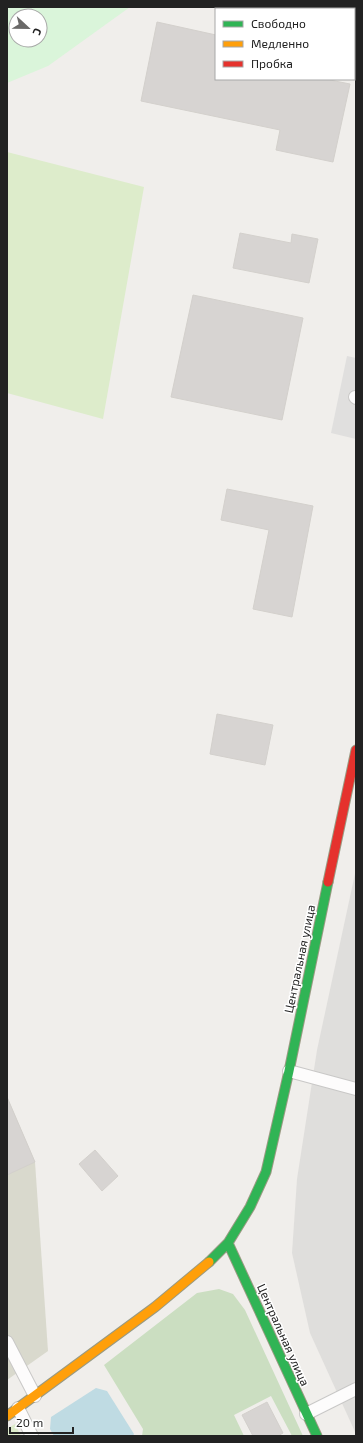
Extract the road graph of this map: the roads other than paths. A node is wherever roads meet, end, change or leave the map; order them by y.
1 (356, 750) edge
2 (289, 1071) junction
3 (356, 1090) edge
4 (228, 1244) junction
5 (7, 1342) edge
6 (356, 1389) edge
7 (35, 1396) junction
8 (18, 1408) junction
9 (306, 1414) junction
10 (7, 1416) edge
11 (32, 1436) edge
12 (317, 1436) edge

1 - 2 street, Центральная улица
2 - 3 lane
2 - 4 street, Центральная улица
4 - 7 street, Центральная улица
4 - 9 street, Центральная улица
5 - 7 lane
6 - 9 lane
7 - 8 street, Центральная улица
8 - 10 street, Центральная улица
8 - 11 lane
9 - 12 street, Центральная улица

